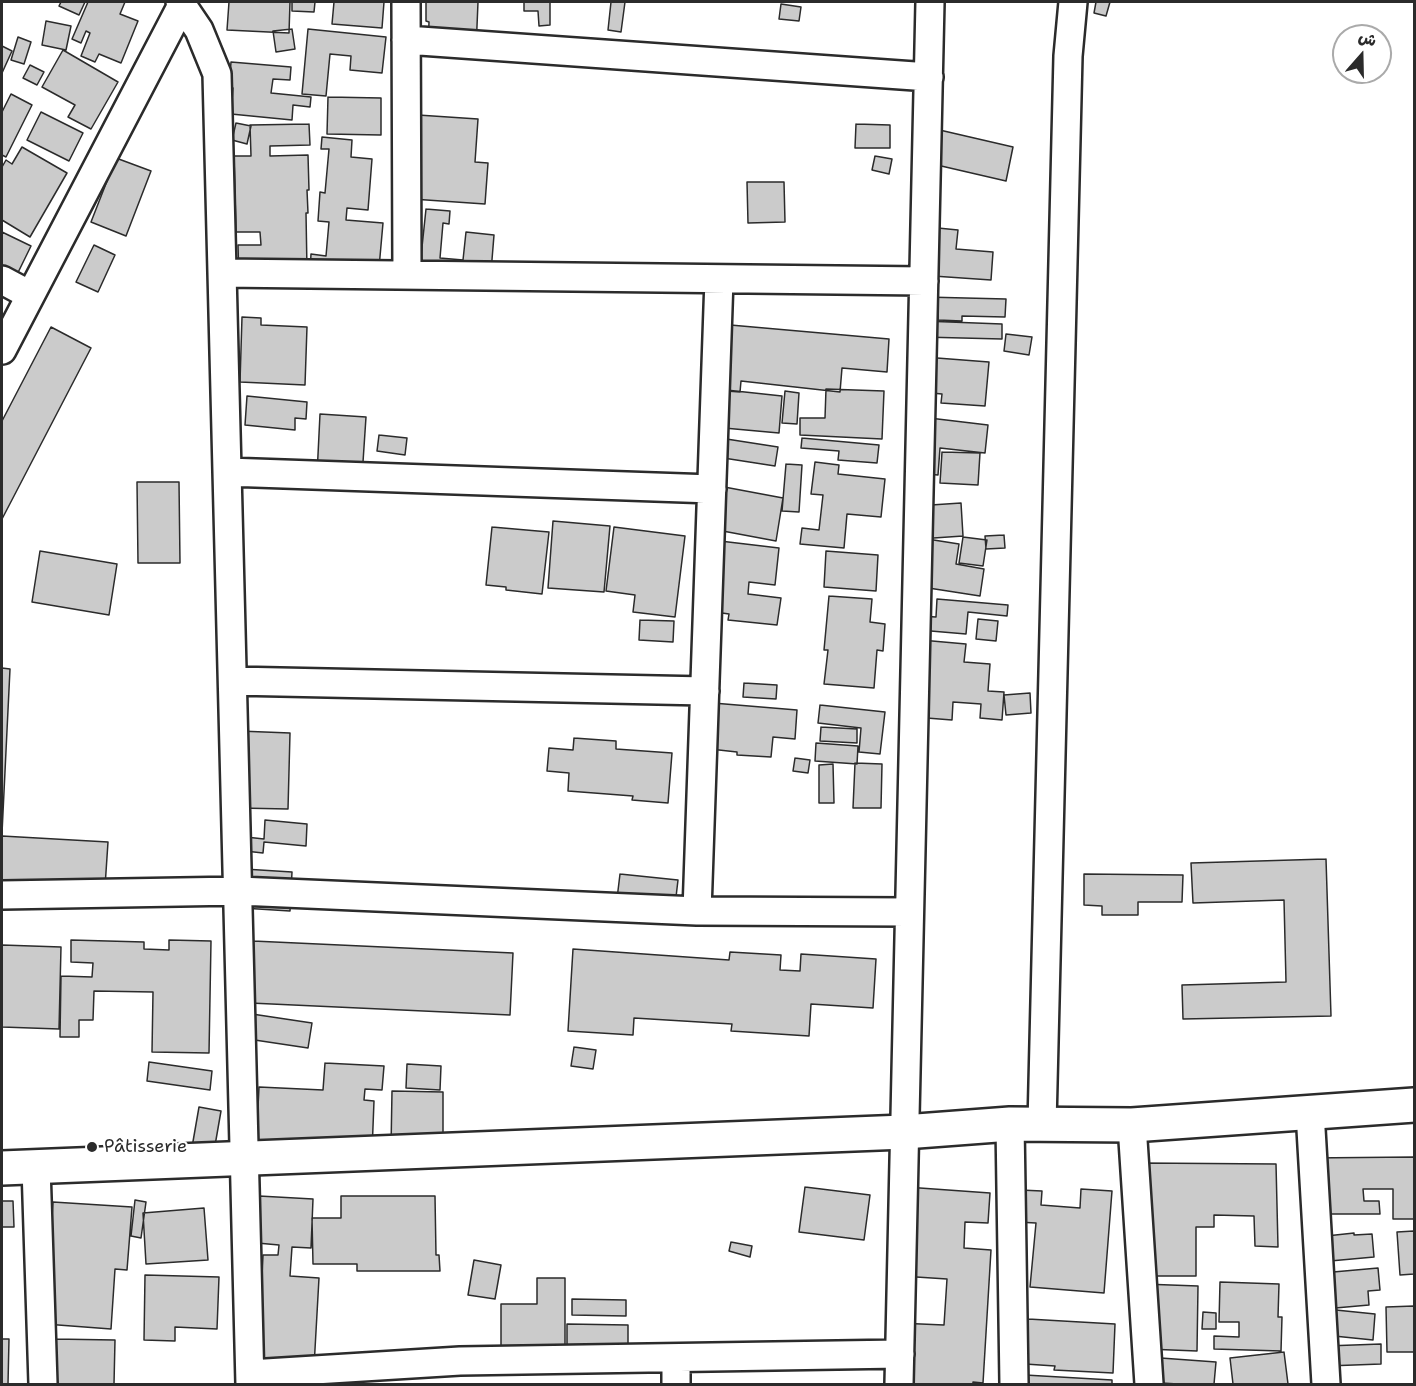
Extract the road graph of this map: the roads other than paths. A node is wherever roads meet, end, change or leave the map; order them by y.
1 (406, 2) edge
2 (930, 2) edge
3 (1073, 2) edge
4 (181, 3) edge
5 (406, 40) junction
6 (929, 77) junction
7 (222, 273) junction
8 (406, 275) junction
9 (719, 279) junction
10 (2, 280) edge
11 (924, 281) junction
12 (30, 295) junction
13 (2, 350) edge
14 (227, 472) junction
15 (712, 489) junction
16 (233, 681) junction
17 (705, 691) junction
18 (239, 891) junction
19 (2, 895) edge
20 (698, 911) junction
21 (909, 912) junction
22 (1414, 1105) edge
23 (1310, 1112) junction
24 (1026, 1124) junction
25 (1132, 1125) junction
26 (904, 1132) junction
27 (246, 1158) junction
28 (36, 1167) junction
29 (2, 1168) edge
30 (900, 1354) junction
31 (676, 1358) junction
32 (460, 1373) edge
33 (250, 1379) edge
34 (43, 1384) edge
35 (676, 1384) edge
36 (899, 1384) edge
37 (1014, 1384) edge
38 (1149, 1384) edge
39 (1326, 1384) edge

1 - 5 street
2 - 6 street
3 - 24 street
4 - 7 street
4 - 12 street
5 - 6 street
5 - 8 street
6 - 11 street
7 - 8 street
7 - 14 street
8 - 9 street
9 - 11 street
9 - 15 street
10 - 12 street
11 - 21 street
12 - 13 street
14 - 15 street
14 - 16 street
15 - 17 street
16 - 17 street
16 - 18 street
17 - 20 street
18 - 19 street
18 - 20 street
18 - 27 street
20 - 21 street
21 - 26 street
22 - 23 street
23 - 25 street
23 - 39 street
24 - 25 street
24 - 26 street
24 - 37 street
25 - 38 street
26 - 27 street
26 - 30 street
27 - 28 street
27 - 33 street
28 - 29 street
28 - 34 street
30 - 31 street
30 - 36 street
31 - 32 street
31 - 35 street
32 - 33 street

